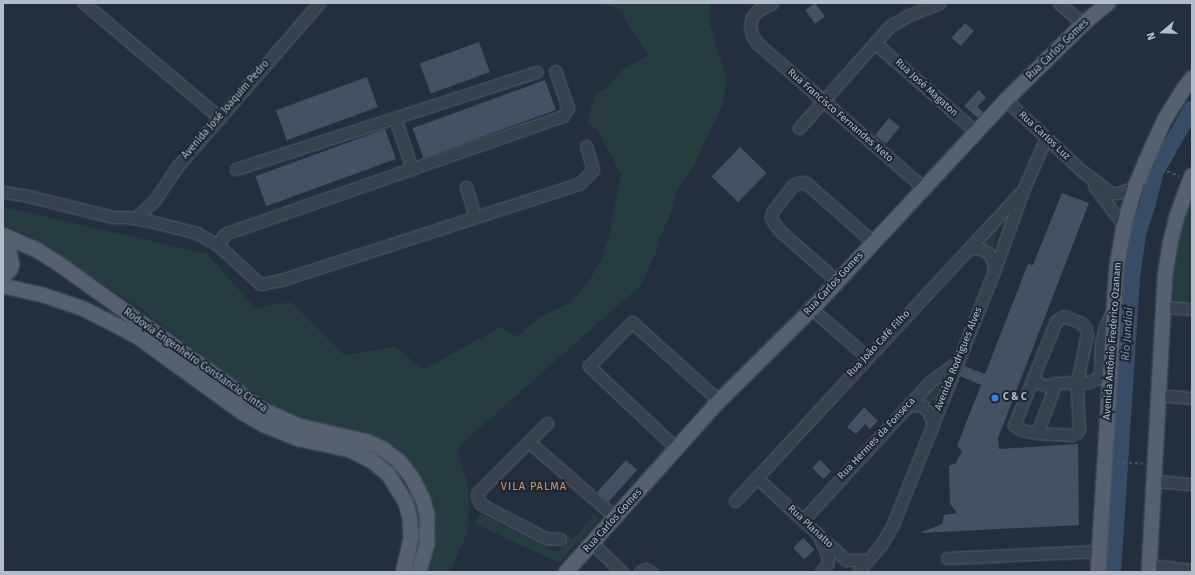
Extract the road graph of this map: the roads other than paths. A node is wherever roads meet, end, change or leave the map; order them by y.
1 (84, 3) edge
2 (319, 3) edge
3 (772, 3) edge
4 (939, 3) edge
5 (1059, 3) edge
6 (1108, 3) edge
7 (1083, 24) junction
8 (876, 43) junction
9 (555, 71) dead end
10 (537, 72) dead end
11 (1192, 78) edge
12 (1006, 100) junction
13 (822, 101) junction
14 (220, 118) junction
15 (395, 118) junction
16 (799, 128) dead end
17 (976, 133) junction
18 (1046, 138) junction
19 (586, 146) dead end
20 (236, 169) dead end
21 (412, 169) junction
22 (1082, 171) junction
23 (1186, 176) edge
24 (466, 187) dead end
25 (1135, 187) junction
26 (924, 188) junction
27 (1024, 188) junction
28 (3, 192) edge
29 (475, 217) junction
30 (135, 218) junction
31 (1124, 226) junction
32 (3, 235) edge
33 (873, 242) junction
34 (218, 244) junction
35 (3, 246) edge
36 (969, 248) junction
37 (994, 271) junction
38 (3, 276) edge
39 (837, 281) junction
40 (3, 286) edge
41 (1163, 307) junction
42 (1114, 308) junction
43 (812, 309) junction
44 (1192, 309) edge
45 (867, 357) junction
46 (956, 363) junction
47 (1033, 381) junction
48 (1077, 386) junction
49 (1051, 388) junction
50 (1158, 395) junction
51 (1192, 398) edge
52 (719, 401) junction
53 (909, 405) junction
54 (547, 423) dead end
55 (933, 424) junction
56 (1037, 433) junction
57 (529, 442) junction
58 (677, 449) junction
59 (757, 478) junction
60 (1154, 481) junction
61 (1192, 484) edge
62 (735, 501) dead end
63 (616, 518) junction
64 (803, 520) junction
65 (816, 532) junction
66 (560, 539) dead end
67 (592, 543) junction
68 (1100, 551) junction
69 (948, 558) dead end
70 (846, 560) junction
71 (868, 560) junction
72 (824, 569) edge
73 (1149, 569) edge
74 (1192, 570) edge
75 (403, 572) edge
76 (419, 572) edge
77 (566, 572) edge
78 (622, 572) edge
79 (640, 572) edge
80 (651, 572) edge
81 (853, 572) edge
82 (858, 572) edge
83 (1098, 572) edge

1 - 14 street
2 - 14 street, Avenida José Joaquim Pedro
3 - 13 street, Rua Francisco Fernandes Neto
4 - 8 street
5 - 7 street
6 - 7 main road, Rua Carlos Gomes
7 - 12 main road, Rua Carlos Gomes
8 - 13 street
8 - 17 street, Rua José Magaton
9 - 21 street
10 - 15 street
11 - 25 main road, Avenida Antônio Frederico Ozanam
12 - 17 main road, Rua Carlos Gomes
12 - 18 street, Rua Carlos Luz
13 - 16 street
13 - 26 street, Rua Francisco Fernandes Neto
14 - 30 street, Avenida José Joaquim Pedro
15 - 20 street
15 - 21 street
17 - 26 main road, Rua Carlos Gomes
18 - 22 street, Rua Carlos Luz
18 - 27 street, Avenida Rodrigues Alves
19 - 29 street
21 - 34 street
22 - 25 street, Rua Carlos Luz
22 - 31 street, Rua Carlos Luz
23 - 41 main road
24 - 29 street
25 - 31 main road, Avenida Antônio Frederico Ozanam
26 - 33 main road, Rua Carlos Gomes
27 - 36 street, Rua João Café Filho
27 - 37 street, Avenida Rodrigues Alves
28 - 30 street
29 - 34 street
30 - 34 street
31 - 42 main road, Avenida Antônio Frederico Ozanam
32 - 76 main road, Rodovia Engenheiro Constancio Cintra
33 - 39 main road, Rua Carlos Gomes
33 - 39 street
35 - 38 main road
36 - 37 street
36 - 45 street, Rua João Café Filho
37 - 46 street, Avenida Rodrigues Alves
39 - 43 main road, Rua Carlos Gomes
40 - 75 main road, Rodovia Engenheiro Constancio Cintra
41 - 44 street
41 - 50 main road
42 - 48 street
42 - 68 main road, Avenida Antônio Frederico Ozanam
43 - 45 street
43 - 52 main road, Rua Carlos Gomes
45 - 59 street, Rua João Café Filho
46 - 53 street, Rua Hermes da Fonseca
46 - 55 street, Avenida Rodrigues Alves
47 - 48 street
47 - 49 street
47 - 56 street
48 - 49 street
48 - 56 street
49 - 56 street
50 - 51 street
50 - 60 main road
52 - 58 main road, Rua Carlos Gomes
52 - 58 street
53 - 55 street
53 - 64 street, Rua Hermes da Fonseca
54 - 57 street
55 - 71 street, Avenida Rodrigues Alves
57 - 63 street
57 - 66 street
58 - 63 main road, Rua Carlos Gomes
59 - 62 street, Rua João Café Filho
59 - 64 street, Rua Planalto
60 - 61 street
60 - 73 main road
63 - 67 main road, Rua Carlos Gomes
64 - 65 street, Rua Planalto
65 - 70 street, Rua Planalto
65 - 72 street
67 - 77 main road, Rua Carlos Gomes
67 - 78 street
68 - 69 street
68 - 83 main road, Avenida Antônio Frederico Ozanam
70 - 71 street
70 - 72 street
70 - 81 street, Rua Planalto
71 - 82 street, Avenida Rodrigues Alves
73 - 74 street
79 - 80 street

